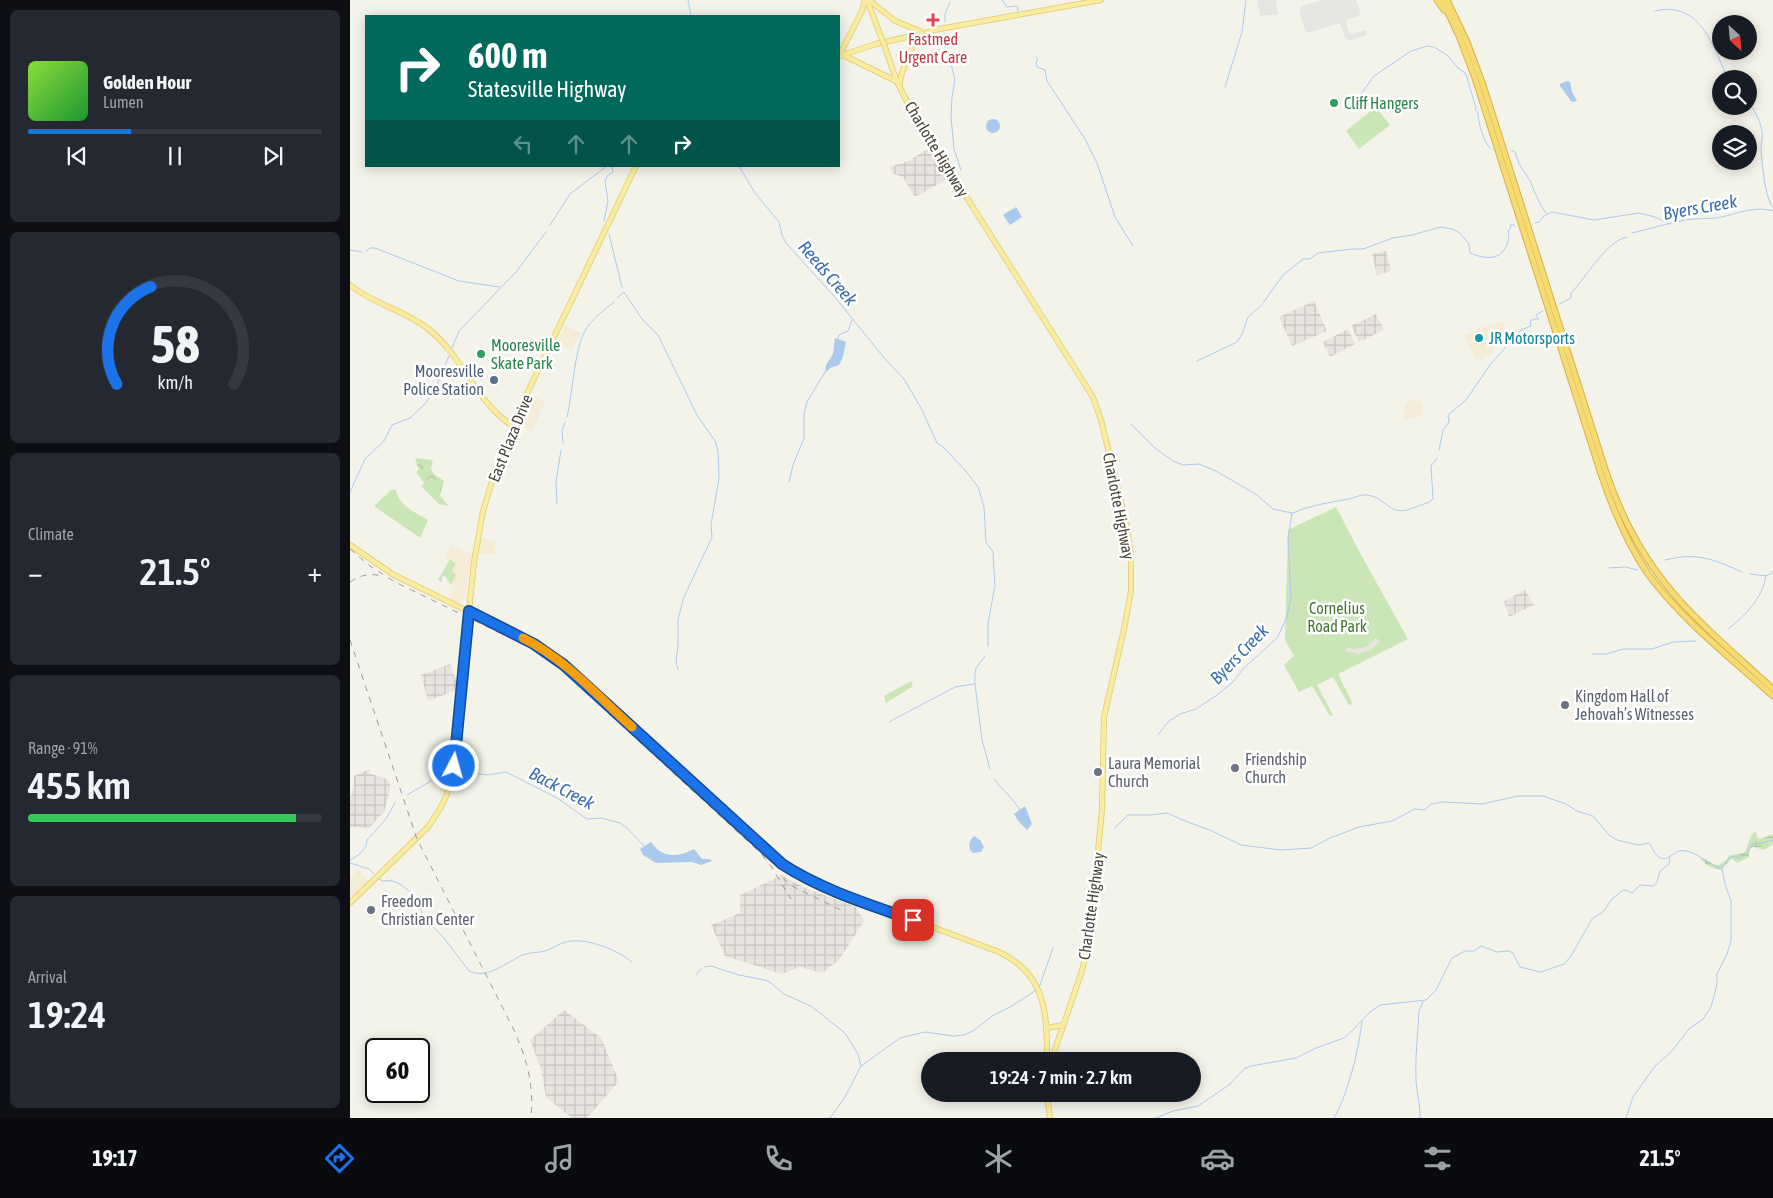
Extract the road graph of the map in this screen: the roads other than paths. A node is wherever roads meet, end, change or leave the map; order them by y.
1 (867, 0) edge
2 (1101, 0) edge
3 (1437, 0) edge
4 (1442, 0) edge
5 (1448, 0) edge
6 (880, 10) junction
7 (862, 11) junction
8 (871, 11) junction
9 (876, 21) junction
10 (906, 26) junction
11 (1455, 27) junction
12 (921, 33) junction
13 (908, 35) junction
14 (915, 42) junction
15 (845, 43) junction
16 (851, 50) junction
17 (840, 54) edge
18 (850, 60) junction
19 (893, 68) junction
20 (902, 72) junction
21 (887, 76) junction
22 (899, 85) junction
23 (636, 167) edge
24 (350, 285) edge
25 (513, 426) junction
26 (350, 545) edge
27 (469, 611) junction
28 (1773, 689) edge
29 (1773, 696) edge
30 (350, 903) edge
31 (1063, 1025) junction
32 (1046, 1028) junction
33 (1047, 1051) edge
34 (1053, 1052) edge
35 (1048, 1102) edge
36 (1050, 1118) edge

1 - 6 main road
1 - 7 main road
1 - 8 main road, Charlotte Highway
1 - 9 main road, Charlotte Highway
2 - 12 main road
3 - 11 highway
4 - 11 highway
5 - 28 highway
6 - 9 main road
6 - 10 main road
7 - 8 main road
7 - 15 main road
8 - 9 main road, Charlotte Highway
9 - 19 main road, Charlotte Highway, bridge
10 - 12 main road
10 - 13 main road
11 - 29 highway
12 - 13 main road
12 - 14 main road
13 - 14 main road
13 - 16 main road
14 - 20 main road
15 - 16 main road
15 - 17 main road
16 - 17 main road
16 - 18 main road
17 - 18 main road
18 - 21 main road
19 - 20 main road
19 - 21 main road
19 - 22 main road, Charlotte Highway
20 - 22 main road
21 - 22 main road
22 - 31 main road, Charlotte Highway
23 - 25 main road, East Plaza Drive
24 - 25 main road
25 - 27 main road, East Plaza Drive
26 - 27 main road
27 - 30 main road, East Plaza Drive
27 - 32 main road
31 - 32 main road
31 - 34 main road, Charlotte Highway
32 - 33 main road
35 - 36 main road

